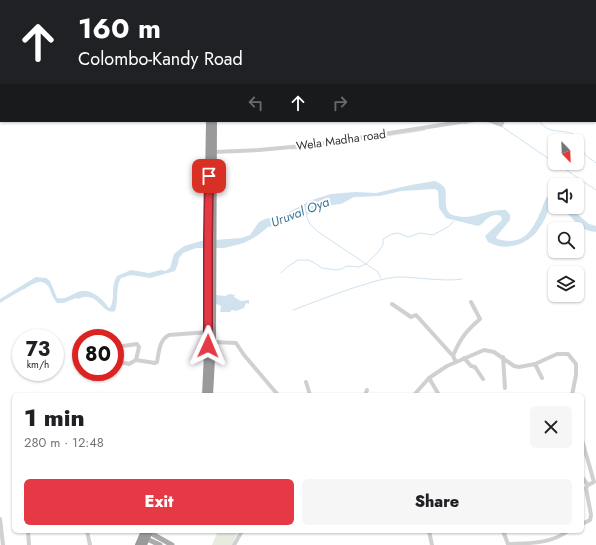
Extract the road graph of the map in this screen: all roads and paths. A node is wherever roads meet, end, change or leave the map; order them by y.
1 (209, 122) edge
2 (214, 122) edge
3 (461, 122) edge
4 (494, 122) edge
5 (502, 122) edge
6 (214, 152) junction
7 (212, 176) junction
8 (471, 302) dead end
9 (392, 304) dead end
10 (210, 332) junction
11 (213, 342) junction
12 (124, 346) edge
13 (453, 356) junction
14 (503, 357) junction
15 (464, 358) junction
16 (136, 360) junction
17 (456, 362) junction
18 (124, 363) edge
19 (535, 364) junction
20 (429, 378) junction
21 (542, 378) dead end
22 (483, 379) dead end
23 (306, 382) dead end
24 (505, 388) dead end
25 (367, 390) dead end
26 (205, 393) edge
27 (210, 393) edge
28 (276, 393) edge
29 (309, 393) edge
30 (366, 393) edge
31 (416, 393) edge
32 (438, 393) edge
33 (572, 393) edge
34 (584, 446) edge
35 (584, 480) edge
36 (595, 482) edge
37 (588, 485) junction
38 (594, 515) edge
39 (0, 519) edge
40 (584, 523) edge
41 (28, 533) edge
42 (87, 533) edge
43 (241, 533) edge
44 (429, 533) edge
45 (504, 533) edge
46 (560, 533) edge
47 (565, 533) edge
48 (147, 534) edge
49 (561, 536) junction
50 (547, 543) edge
51 (508, 544) edge
52 (4, 545) edge
53 (29, 545) edge
54 (90, 545) edge
55 (138, 545) edge
56 (144, 545) edge
57 (160, 545) edge
58 (172, 545) edge
59 (234, 545) edge
60 (432, 545) edge

1 - 7 highway
2 - 6 highway
3 - 6 street, Wela Madha road
4 - 5 street
6 - 7 highway
7 - 10 highway
8 - 13 street
9 - 13 street
10 - 11 highway
10 - 16 street
10 - 26 highway
11 - 27 highway
11 - 28 street
12 - 16 street
13 - 17 street
14 - 15 street
14 - 19 street
14 - 24 street
15 - 17 street
15 - 22 street
16 - 18 street
17 - 20 street
19 - 21 street
19 - 33 street
20 - 31 street
20 - 32 street
23 - 29 street
25 - 30 street
34 - 36 street
35 - 37 street
36 - 37 street
37 - 38 street
38 - 40 street
39 - 52 street
41 - 53 street
42 - 54 street
43 - 59 street
44 - 60 street
45 - 51 street
46 - 49 street
47 - 49 street
48 - 55 highway
48 - 56 highway
48 - 57 main road
48 - 58 main road
49 - 50 street
50 - 51 street

